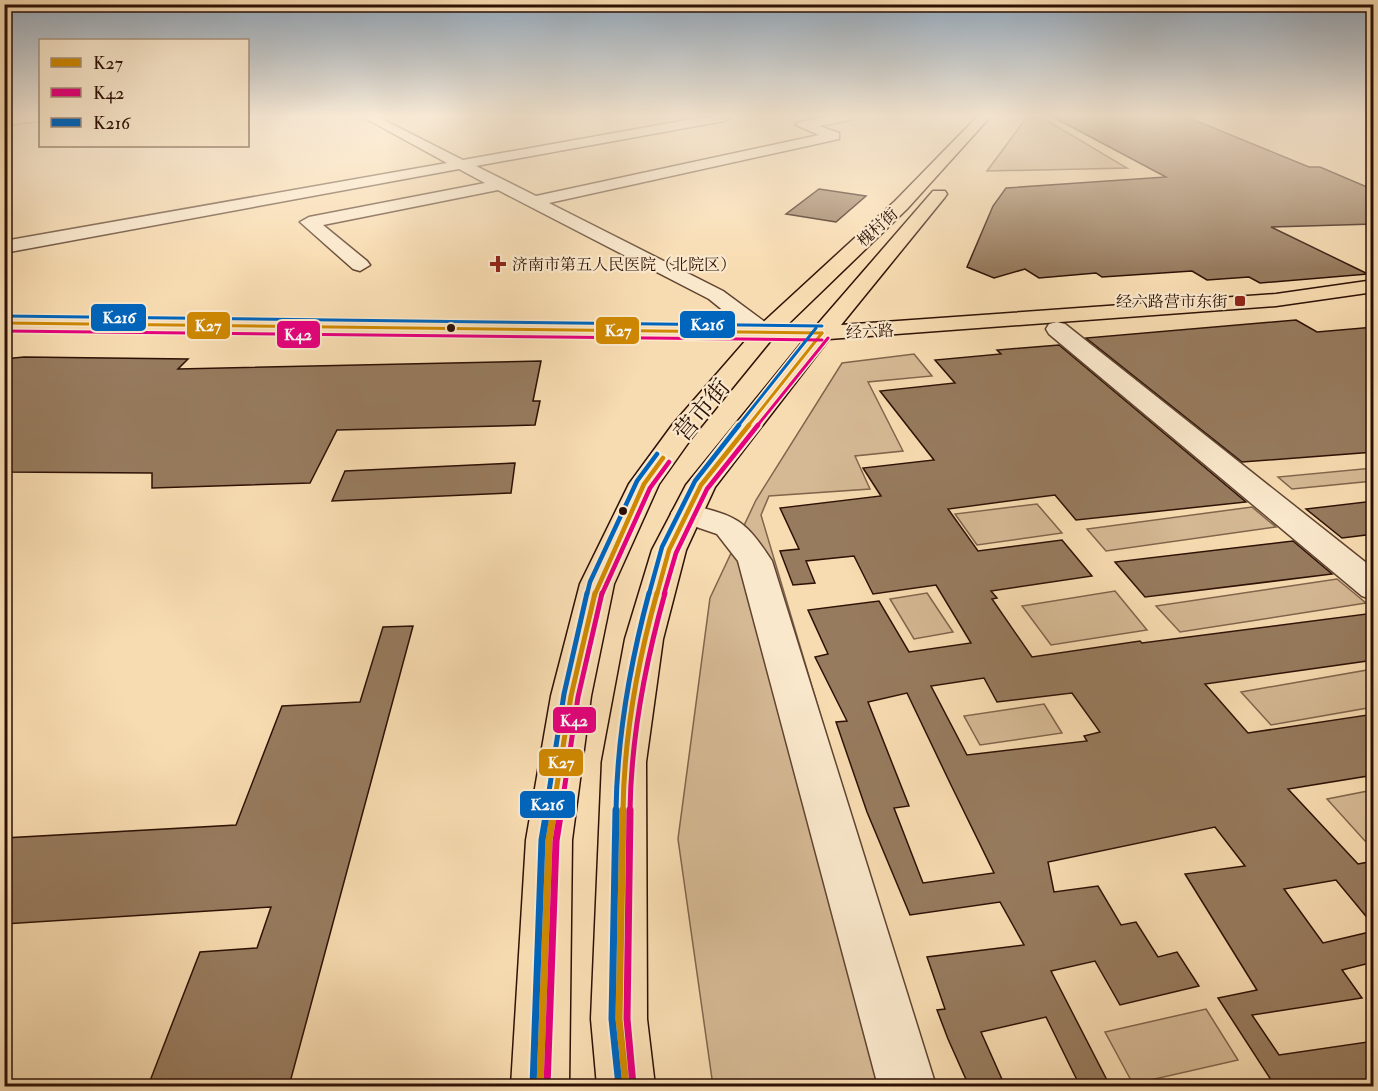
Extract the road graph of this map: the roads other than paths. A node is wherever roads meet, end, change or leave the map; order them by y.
1 (448, 168) edge
2 (470, 168) edge
3 (685, 168) edge
4 (942, 168) edge
5 (951, 180) dead end
6 (502, 184) junction
7 (536, 201) junction
8 (4, 247) edge
9 (360, 265) dead end
10 (1374, 286) edge
11 (1374, 299) edge
12 (4, 324) edge
13 (1057, 329) junction
14 (4, 334) edge
15 (760, 339) junction
16 (816, 340) junction
17 (687, 513) junction
18 (1374, 588) edge
19 (540, 1086) edge
20 (626, 1086) edge
21 (907, 1086) edge

1 - 8 street
2 - 6 street
3 - 7 street
4 - 15 main road, 槐村街
5 - 16 main road, 槐村街
6 - 7 street
6 - 9 street
7 - 15 street
10 - 16 main road, 经六路
11 - 13 main road, 经六路
12 - 15 main road, 经六路
13 - 16 main road, 经六路
13 - 18 street
14 - 15 main road, 经六路
15 - 16 main road, 经六路
15 - 19 main road, 营市街
16 - 17 main road
17 - 20 main road
17 - 21 street

